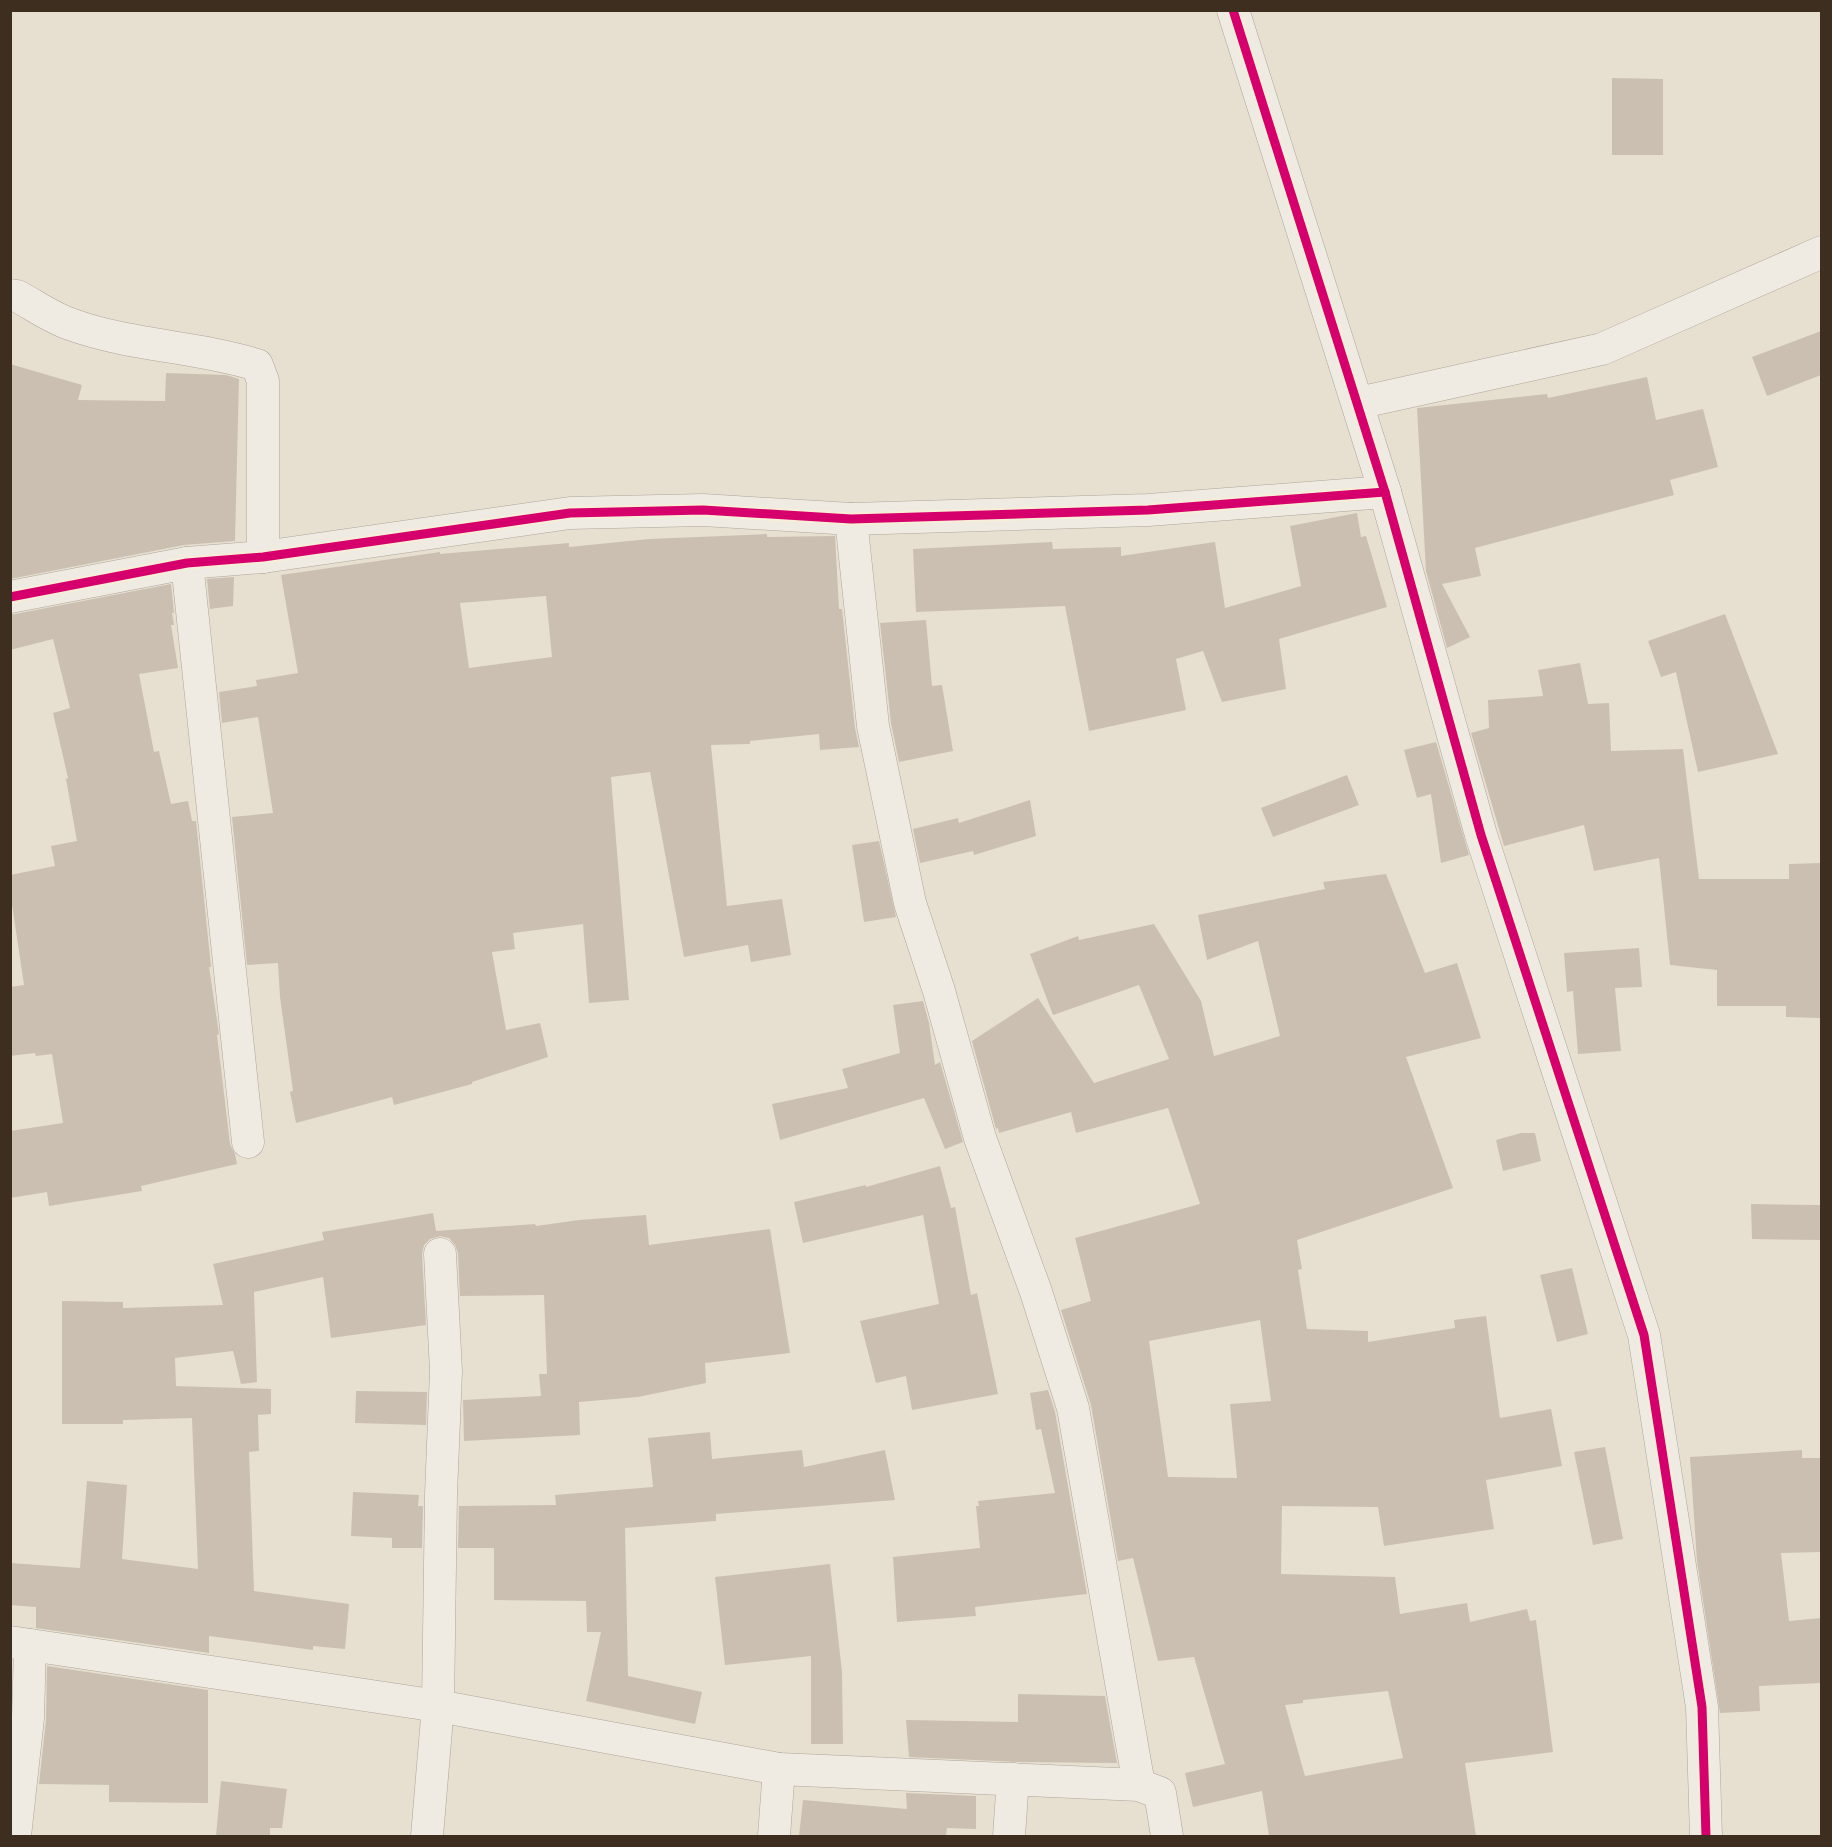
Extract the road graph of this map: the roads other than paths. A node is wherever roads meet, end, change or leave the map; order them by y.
1 (1233, 10) edge
2 (1821, 252) edge
3 (10, 295) edge
4 (1358, 403) junction
5 (1385, 492) junction
6 (851, 519) junction
7 (263, 557) junction
8 (187, 563) junction
9 (10, 597) edge
10 (248, 1142) dead end
11 (440, 1254) dead end
12 (20, 1644) edge
13 (438, 1706) junction
14 (779, 1769) junction
15 (1013, 1779) junction
16 (1139, 1785) junction
17 (15, 1836) edge
18 (427, 1836) edge
19 (774, 1836) edge
20 (1009, 1836) edge
21 (1167, 1836) edge
22 (1706, 1836) edge

1 - 4 street
2 - 4 street
3 - 7 street
4 - 5 street
5 - 6 street
5 - 22 street
6 - 7 street
6 - 16 street
7 - 8 street
8 - 9 street
8 - 10 street
11 - 13 street
12 - 13 street
12 - 17 street
13 - 14 street
13 - 18 street
14 - 15 street
14 - 19 street
15 - 16 street
15 - 20 street
16 - 21 street

